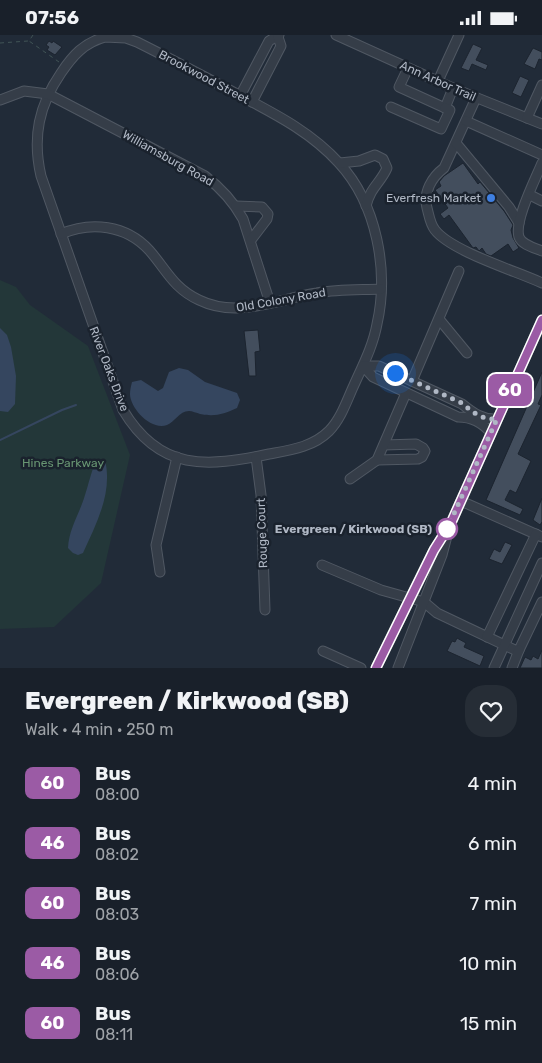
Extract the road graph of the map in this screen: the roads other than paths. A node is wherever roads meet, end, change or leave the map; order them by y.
1 (336, 35) edge
2 (458, 35) edge
3 (116, 36) edge
4 (278, 36) edge
5 (92, 39) edge
6 (408, 68) junction
7 (438, 81) junction
8 (542, 85) edge
9 (453, 88) junction
10 (48, 94) junction
11 (240, 96) junction
12 (476, 98) junction
13 (0, 100) edge
14 (252, 102) junction
15 (391, 107) dead end
16 (445, 108) junction
17 (527, 117) junction
18 (466, 121) junction
19 (542, 124) edge
20 (456, 143) junction
21 (542, 155) edge
22 (340, 163) junction
23 (542, 163) edge
24 (538, 183) edge
25 (530, 195) junction
26 (542, 201) edge
27 (236, 206) junction
28 (366, 206) junction
29 (519, 223) junction
30 (61, 234) junction
31 (250, 240) junction
32 (542, 251) edge
33 (459, 271) dead end
34 (542, 283) edge
35 (382, 289) junction
36 (270, 303) junction
37 (439, 319) junction
38 (542, 320) edge
39 (467, 353) dead end
40 (363, 366) junction
41 (412, 381) junction
42 (406, 393) junction
43 (497, 419) junction
44 (491, 433) junction
45 (384, 445) junction
46 (177, 457) junction
47 (256, 457) junction
48 (377, 460) junction
49 (350, 479) dead end
50 (461, 501) junction
51 (451, 523) junction
52 (539, 536) edge
53 (542, 563) edge
54 (322, 565) dead end
55 (160, 572) dead end
56 (410, 597) junction
57 (424, 602) junction
58 (542, 602) edge
59 (265, 610) dead end
60 (487, 637) junction
61 (504, 645) junction
62 (519, 650) junction
63 (323, 651) dead end
64 (361, 668) edge
65 (376, 668) edge
66 (398, 668) edge
67 (494, 668) edge
68 (512, 668) edge

1 - 6 street, Ann Arbor Trail
2 - 7 street
3 - 5 street, Brookwood Street
3 - 11 street, Brookwood Street
4 - 11 street
4 - 14 street
5 - 10 street, Brookwood Street
6 - 7 street, Ann Arbor Trail
6 - 16 street
7 - 9 street, Ann Arbor Trail
8 - 17 street
9 - 12 street, Ann Arbor Trail
9 - 16 street
10 - 13 street, Williamsburg Road
10 - 27 street, Williamsburg Road
10 - 30 street, River Oaks Drive
11 - 14 street, Brookwood Street
12 - 17 street, Ann Arbor Trail
12 - 18 street
14 - 22 street, Brookwood Street
15 - 16 street
17 - 19 street, Ann Arbor Trail
18 - 20 street
18 - 21 street
20 - 29 street
20 - 34 street
22 - 28 street, Brookwood Street
22 - 28 street
23 - 24 street
24 - 25 street
25 - 26 street
25 - 29 street
27 - 31 street, Williamsburg Road
27 - 31 street
28 - 35 street, Brookwood Street
29 - 32 street
30 - 36 street, Old Colony Road
30 - 46 street, River Oaks Drive
31 - 36 street, Williamsburg Road
33 - 37 street
35 - 36 street, Old Colony Road
35 - 40 street, Brookwood Street
37 - 39 street
37 - 41 street
38 - 43 street
40 - 41 street
40 - 42 street
40 - 47 street, River Oaks Drive
41 - 43 street
42 - 44 street
42 - 45 street
43 - 44 street
44 - 50 street
45 - 48 street
45 - 48 street
46 - 47 street, River Oaks Drive
46 - 55 street
47 - 59 street, Rouge Court
48 - 49 street
50 - 51 street
50 - 52 street
51 - 56 street
51 - 57 street
52 - 60 street
53 - 61 street
54 - 56 street
56 - 57 street
56 - 65 street
57 - 60 street
57 - 66 street
58 - 62 street
60 - 61 street
61 - 62 street
61 - 67 street
62 - 68 street
63 - 64 street

